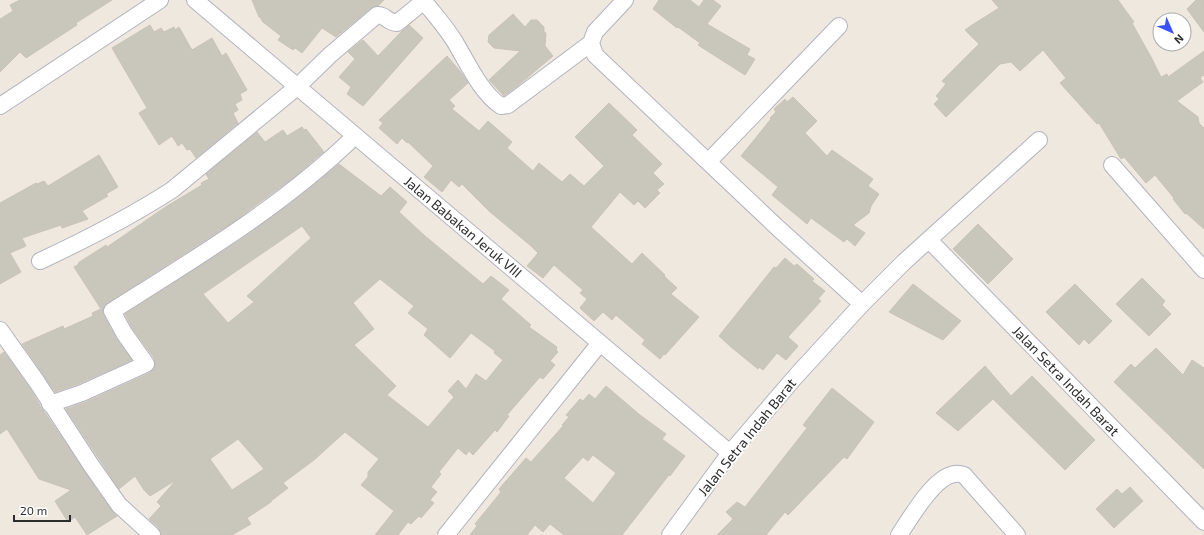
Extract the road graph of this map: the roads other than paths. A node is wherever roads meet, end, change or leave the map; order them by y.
1 (160, 0) edge
2 (195, 0) edge
3 (423, 0) edge
4 (625, 0) edge
5 (839, 26) dead end
6 (591, 43) junction
7 (297, 86) junction
8 (0, 106) edge
9 (355, 136) junction
10 (1039, 140) dead end
11 (708, 162) junction
12 (1112, 165) dead end
13 (928, 240) junction
14 (40, 261) dead end
15 (1204, 270) edge
16 (862, 304) junction
17 (0, 330) edge
18 (600, 343) junction
19 (50, 404) junction
20 (730, 453) junction
21 (1204, 522) edge
22 (152, 535) edge
23 (446, 535) edge
24 (670, 535) edge
25 (899, 535) edge
26 (1017, 535) edge

1 - 8 street
2 - 7 street, Jalan Babakan Jeruk VIII
3 - 6 street
3 - 7 street
4 - 6 street
5 - 11 street
6 - 11 street
7 - 9 street, Jalan Babakan Jeruk VIII
7 - 14 street
9 - 18 street, Jalan Babakan Jeruk VIII
9 - 19 street
10 - 13 street, Jalan Setra Indah Barat
11 - 16 street
12 - 15 street
13 - 16 street, Jalan Setra Indah Barat
13 - 21 street, Jalan Setra Indah Barat
16 - 20 street, Jalan Setra Indah Barat
17 - 19 street
18 - 20 street, Jalan Babakan Jeruk VIII
18 - 23 street
19 - 22 street
20 - 24 street, Jalan Setra Indah Barat
25 - 26 street

